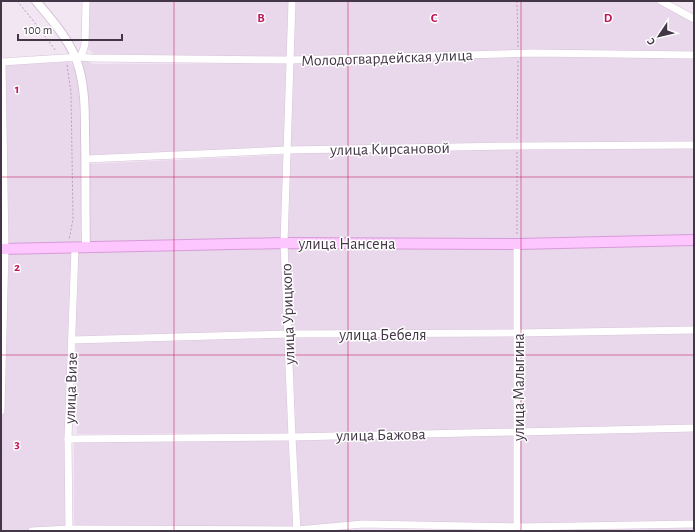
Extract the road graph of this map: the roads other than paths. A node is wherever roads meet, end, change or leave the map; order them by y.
1 (36, 1) edge
2 (86, 1) edge
3 (292, 1) edge
4 (661, 1) edge
5 (694, 19) edge
6 (694, 55) edge
7 (78, 57) junction
8 (290, 60) junction
9 (2, 62) edge
10 (694, 145) edge
11 (287, 150) junction
12 (86, 159) junction
13 (694, 240) edge
14 (284, 243) junction
15 (517, 244) junction
16 (72, 246) junction
17 (86, 247) junction
18 (3, 249) edge
19 (694, 330) edge
20 (517, 333) junction
21 (287, 334) junction
22 (72, 340) junction
23 (1, 411) edge
24 (694, 428) edge
25 (518, 431) junction
26 (292, 437) junction
27 (68, 439) junction
28 (694, 524) edge
29 (517, 529) edge
30 (69, 530) edge
31 (222, 530) edge
32 (297, 530) edge
33 (32, 531) edge

1 - 7 street
2 - 7 street
3 - 8 street, улица Урицкого
4 - 5 street
6 - 8 street, Молодогвардейская улица
7 - 8 street, Молодогвардейская улица
7 - 9 street, Молодогвардейская улица
7 - 12 street
8 - 11 street, улица Урицкого
9 - 18 street
10 - 11 street, улица Кирсановой
11 - 12 street, улица Кирсановой
11 - 14 street, улица Урицкого
12 - 17 street
13 - 15 main road, улица Нансена
14 - 15 main road, улица Нансена
14 - 17 main road, улица Нансена
14 - 21 street, улица Урицкого
15 - 20 street, улица Малыгина
16 - 17 main road, улица Нансена
16 - 18 main road, улица Нансена
16 - 22 street, улица Визе
18 - 23 street
19 - 20 street, улица Бебеля
20 - 21 street, улица Бебеля
20 - 25 street, улица Малыгина
21 - 22 street, улица Бебеля
21 - 26 street, улица Урицкого
22 - 27 street, улица Визе
24 - 25 street, улица Бажова
25 - 26 street, улица Бажова
25 - 29 street, улица Малыгина
26 - 27 street, улица Бажова
26 - 32 street, улица Урицкого
27 - 30 street, улица Визе
28 - 29 street
29 - 32 street
30 - 31 street
30 - 33 street
31 - 32 street

